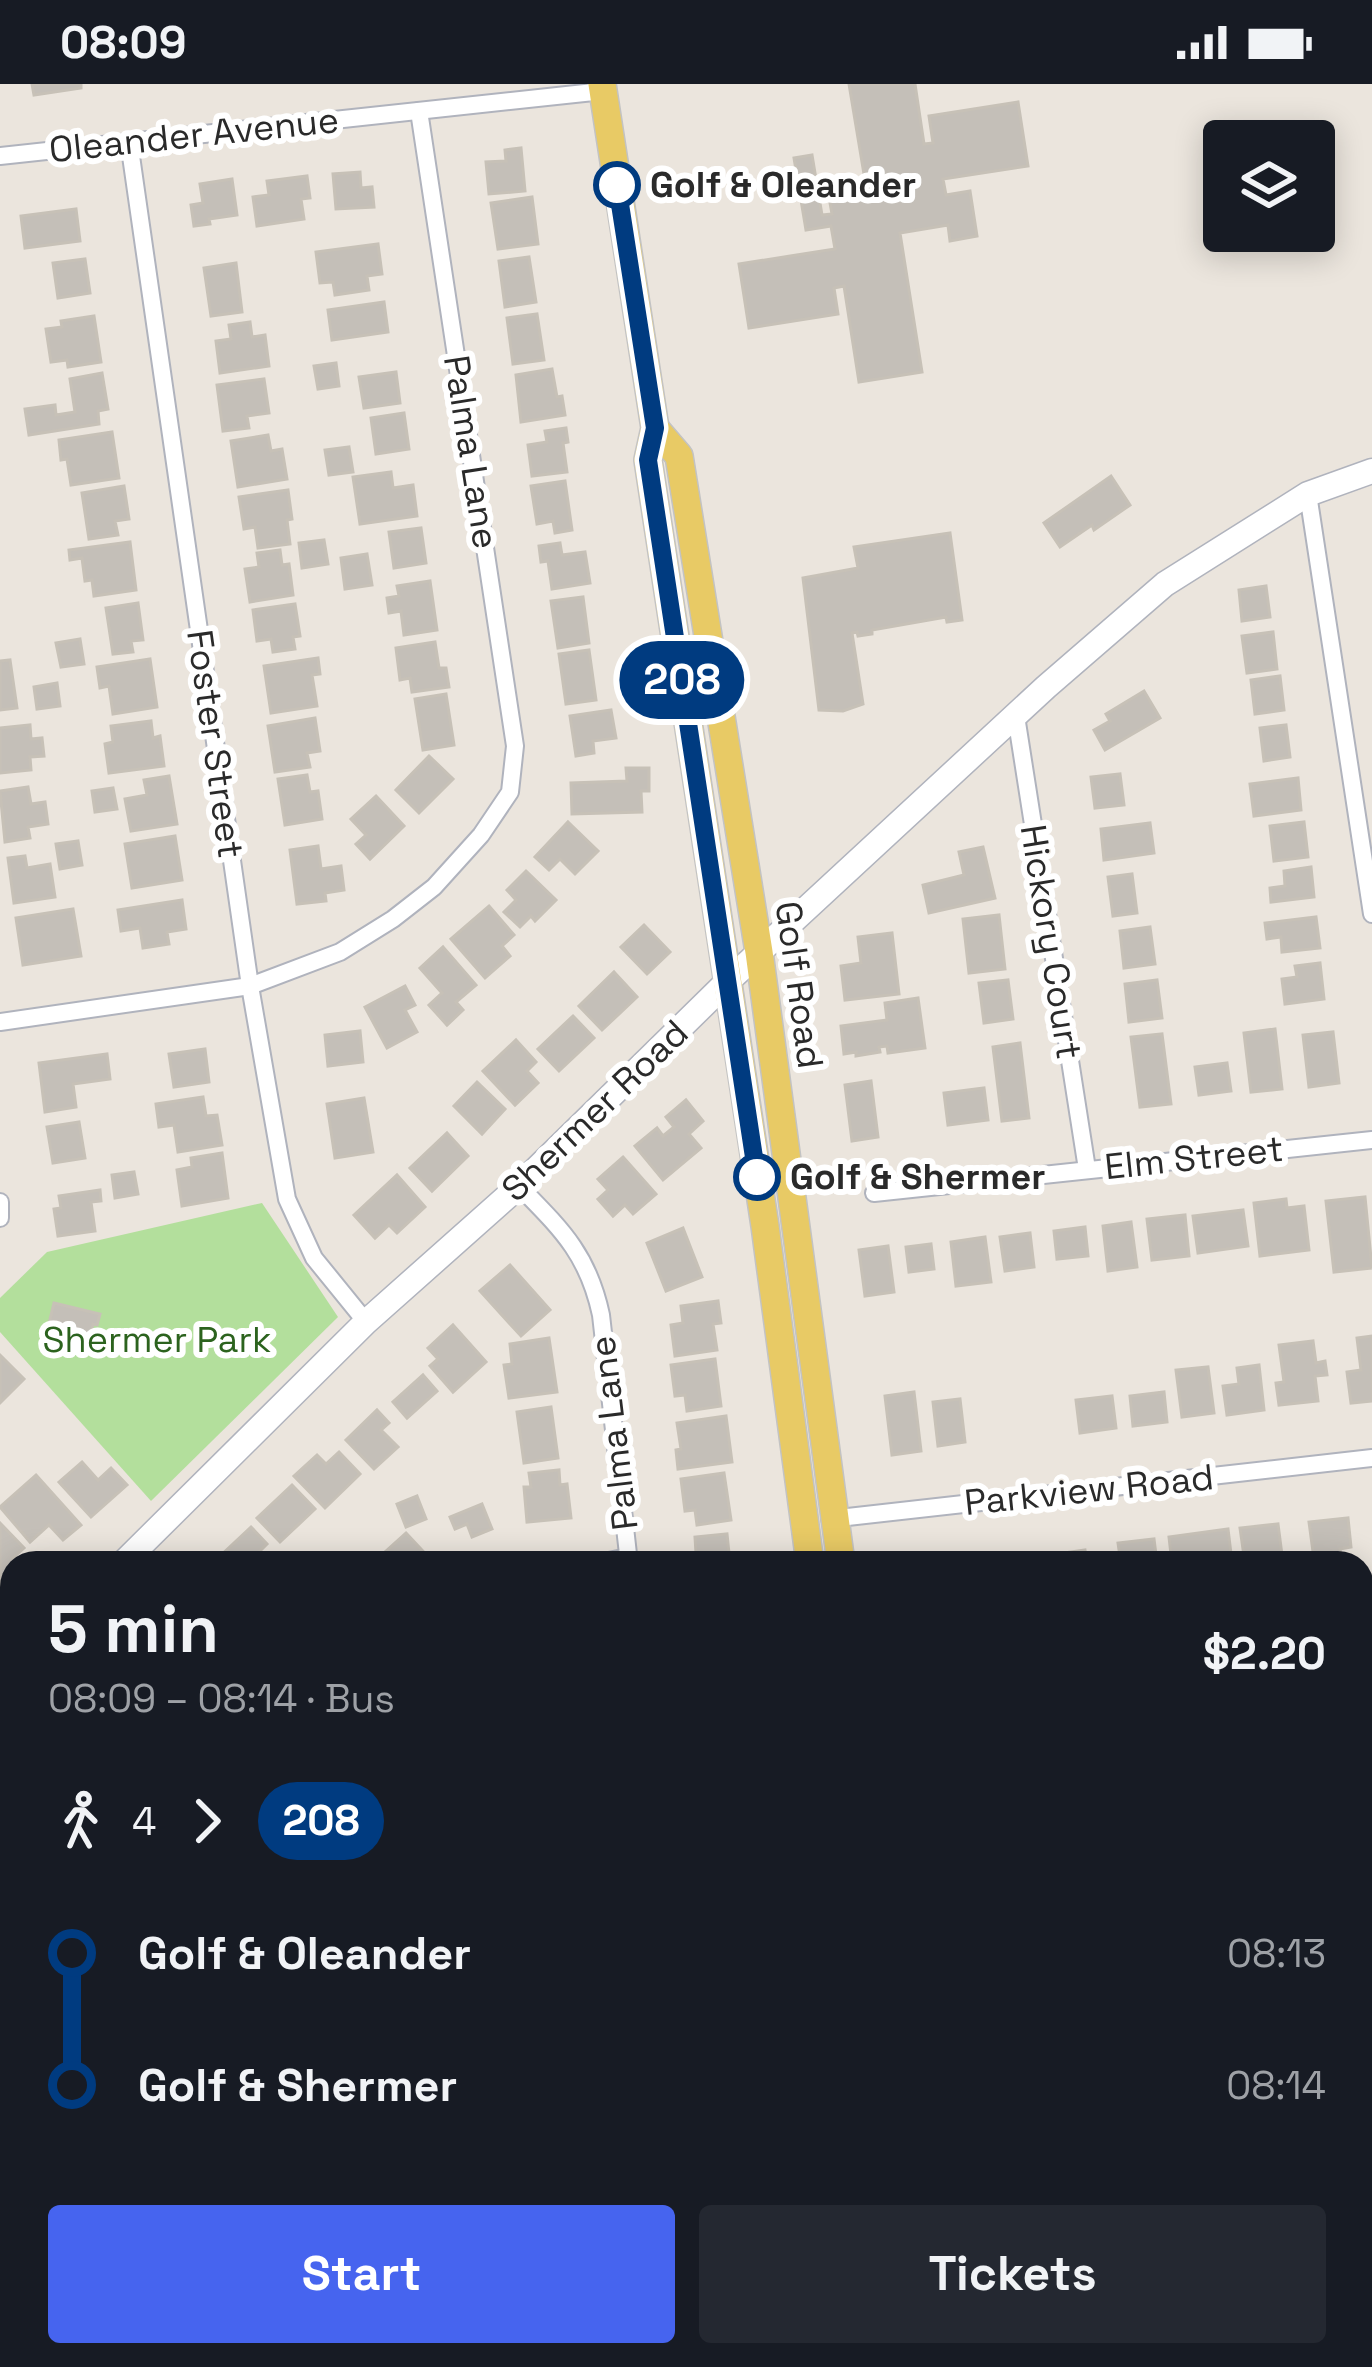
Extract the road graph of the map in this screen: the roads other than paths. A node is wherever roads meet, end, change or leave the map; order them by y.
1 (602, 88) edge
2 (419, 111) junction
3 (129, 142) junction
4 (0, 157) edge
5 (655, 428) junction
6 (1372, 471) edge
7 (1308, 494) junction
8 (1016, 716) junction
9 (1365, 820) edge
10 (1372, 914) edge
11 (759, 952) junction
12 (727, 982) junction
13 (250, 986) junction
14 (0, 1022) edge
15 (1372, 1140) edge
16 (1087, 1168) junction
17 (519, 1186) junction
18 (874, 1193) dead end
19 (0, 1202) edge
20 (0, 1218) edge
21 (366, 1322) junction
22 (1372, 1458) edge
23 (835, 1518) junction
24 (805, 1521) junction
25 (135, 1551) edge
26 (628, 1551) edge
27 (809, 1551) edge
28 (839, 1551) edge

1 - 2 street, Oleander Avenue
1 - 5 main road, Golf Road
2 - 3 street, Oleander Avenue
2 - 13 street, Palma Lane
3 - 4 street, Oleander Avenue
3 - 13 street, Foster Street
5 - 11 main road, Golf Road
5 - 12 main road, Golf Road
6 - 7 main road, Shermer Road
7 - 8 main road, Shermer Road
7 - 9 street
8 - 11 main road, Shermer Road
8 - 16 street, Hickory Court
9 - 10 street
11 - 12 main road, Shermer Road
11 - 23 main road, Golf Road
12 - 17 main road, Shermer Road
12 - 24 main road, Golf Road
13 - 14 street
13 - 21 street, Foster Street
15 - 16 street, Elm Street
16 - 18 street, Elm Street
17 - 21 main road, Shermer Road
17 - 26 street, Palma Lane
19 - 20 street
21 - 25 main road, Shermer Road
22 - 23 street, Parkview Road
23 - 24 street, Parkview Road
23 - 28 main road, Golf Road
24 - 27 main road, Golf Road

